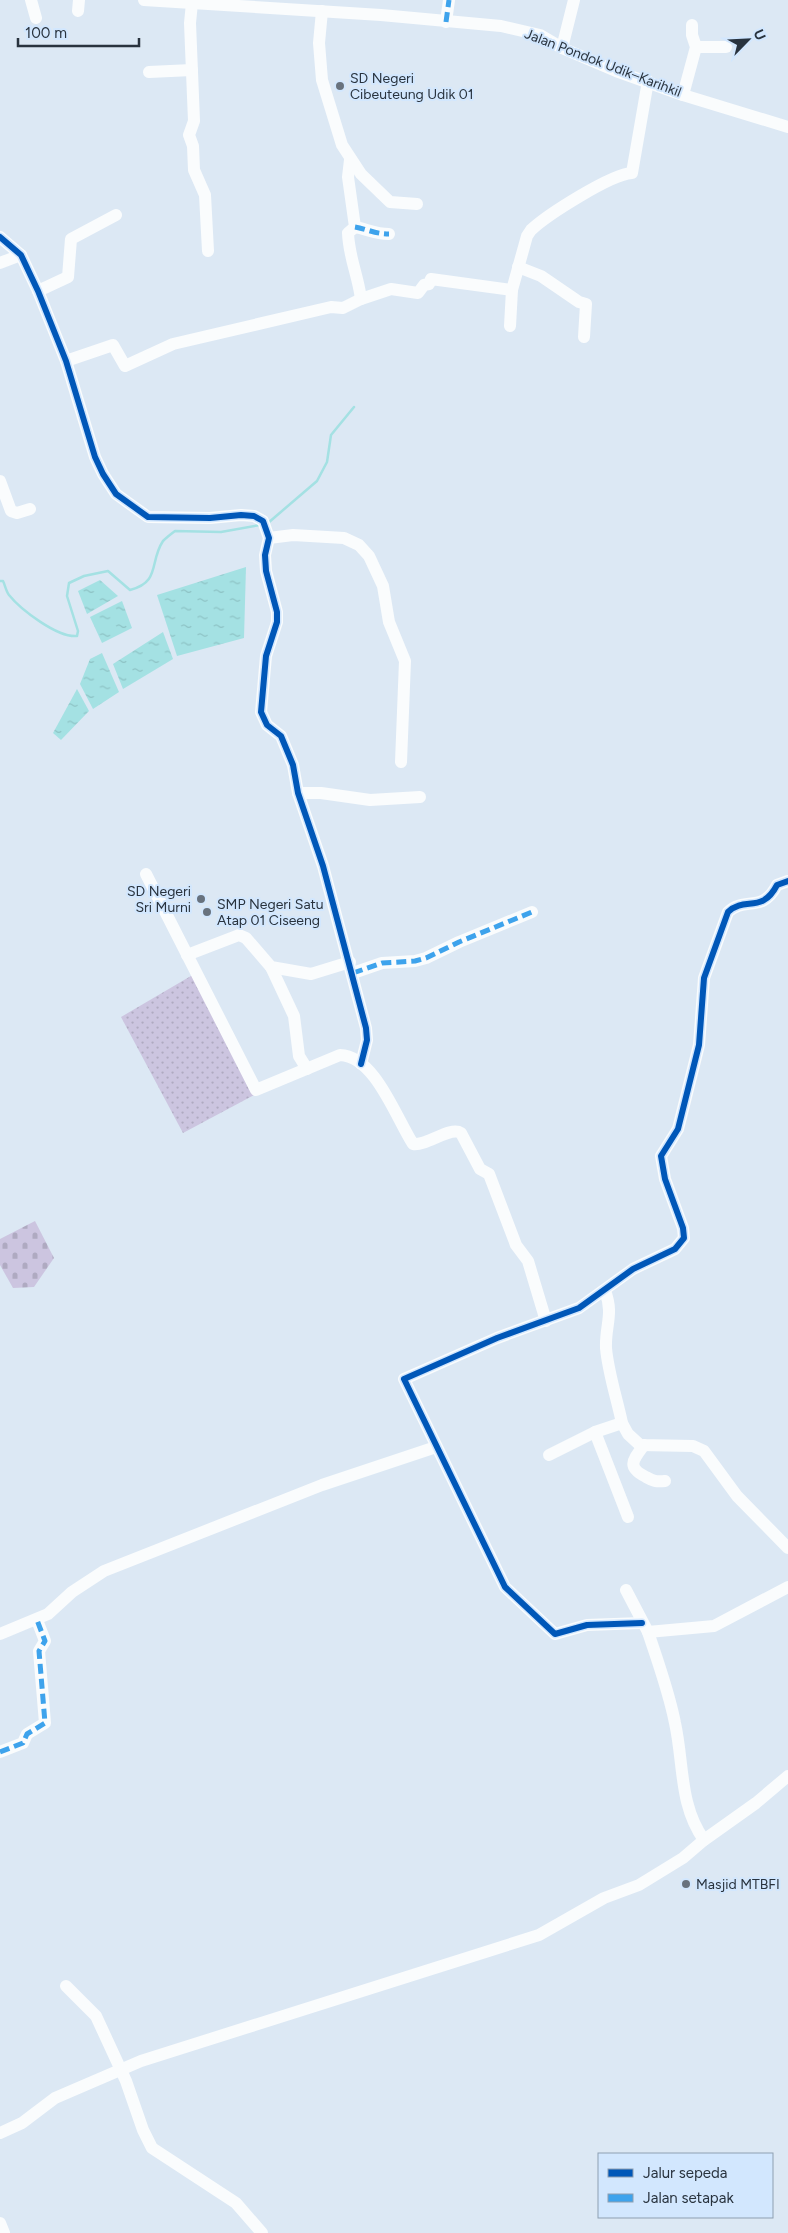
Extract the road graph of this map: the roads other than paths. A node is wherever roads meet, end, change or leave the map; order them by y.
1 (31, 0) edge
2 (144, 0) edge
3 (449, 0) edge
4 (574, 0) edge
5 (192, 3) junction
6 (322, 11) junction
7 (36, 18) dead end
8 (446, 22) junction
9 (692, 25) dead end
10 (696, 47) junction
11 (726, 47) dead end
12 (562, 48) junction
13 (192, 70) junction
14 (149, 72) dead end
15 (648, 81) junction
16 (683, 95) junction
17 (788, 127) edge
18 (350, 160) junction
19 (417, 204) dead end
20 (116, 215) dead end
21 (354, 227) junction
22 (389, 234) dead end
23 (0, 237) edge
24 (208, 251) dead end
25 (21, 255) junction
26 (0, 263) edge
27 (518, 267) junction
28 (512, 290) junction
29 (38, 291) junction
30 (361, 299) junction
31 (510, 326) dead end
32 (584, 337) dead end
33 (66, 361) junction
34 (0, 481) edge
35 (30, 509) dead end
36 (269, 536) junction
37 (401, 762) dead end
38 (298, 793) junction
39 (420, 798) dead end
40 (146, 874) dead end
41 (788, 881) edge
42 (532, 912) dead end
43 (187, 955) junction
44 (271, 967) junction
45 (351, 967) junction
46 (361, 1064) junction
47 (307, 1069) junction
48 (605, 1291) junction
49 (546, 1321) junction
50 (622, 1423) junction
51 (595, 1432) junction
52 (644, 1445) junction
53 (436, 1447) junction
54 (549, 1454) dead end
55 (665, 1481) dead end
56 (628, 1516) dead end
57 (788, 1548) edge
58 (788, 1587) edge
59 (626, 1590) dead end
60 (37, 1620) junction
61 (645, 1627) junction
62 (0, 1634) edge
63 (0, 1752) edge
64 (788, 1776) edge
65 (704, 1840) junction
66 (66, 1986) dead end
67 (121, 2069) junction
68 (0, 2133) edge
69 (0, 2223) edge
70 (4, 2233) edge
71 (262, 2233) edge

1 - 7 street
2 - 5 street, Jalan Pondok Udik–Karihkil
3 - 8 street
4 - 12 street
5 - 6 street, Jalan Pondok Udik–Karihkil
5 - 13 street
6 - 8 street, Jalan Pondok Udik–Karihkil
6 - 18 street
8 - 12 street, Jalan Pondok Udik–Karihkil
9 - 10 street
10 - 11 street
10 - 16 street
12 - 15 street, Jalan Pondok Udik–Karihkil
13 - 14 street
13 - 24 street
15 - 16 street, Jalan Pondok Udik–Karihkil
15 - 27 street
16 - 17 street, Jalan Pondok Udik–Karihkil
18 - 19 street
18 - 21 street
20 - 29 street
21 - 22 street
21 - 30 street
23 - 25 street
25 - 26 street
25 - 29 street
27 - 28 street
27 - 32 street
28 - 30 street
28 - 31 street
29 - 33 street
30 - 33 street
33 - 36 street
34 - 35 street
36 - 37 street
36 - 38 street
38 - 39 street
38 - 45 street
40 - 43 street
41 - 48 street
42 - 45 street
43 - 44 street
43 - 47 street
44 - 45 street
44 - 47 street
45 - 46 street
46 - 47 street
46 - 49 street
48 - 49 street
48 - 50 street
49 - 53 street
50 - 51 street
50 - 52 street
51 - 54 street
51 - 56 street
52 - 55 street
52 - 57 street
53 - 60 street
53 - 61 street
58 - 61 street
59 - 61 street
60 - 62 street
60 - 63 street
61 - 65 street
64 - 65 street
65 - 67 street
66 - 67 street
67 - 68 street
67 - 71 street
69 - 70 street

